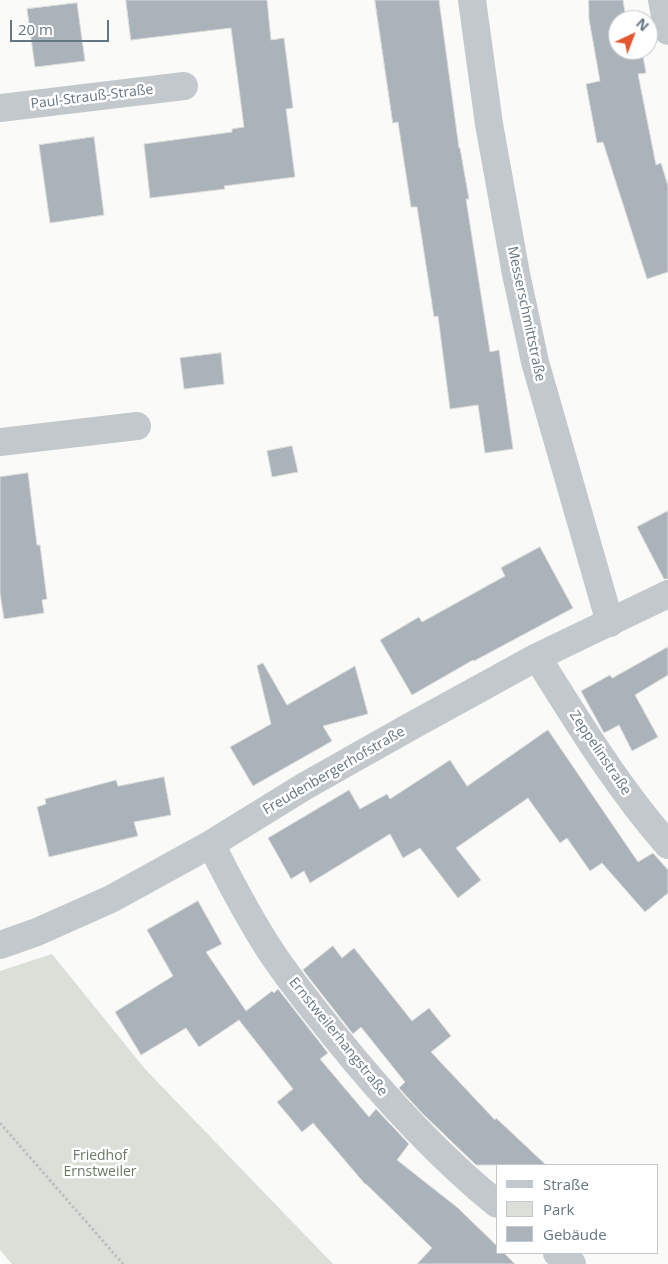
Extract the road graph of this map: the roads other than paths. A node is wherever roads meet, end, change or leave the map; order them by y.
1 (472, 0) edge
2 (662, 0) edge
3 (668, 31) edge
4 (184, 86) dead end
5 (0, 108) edge
6 (137, 426) dead end
7 (0, 442) edge
8 (668, 594) edge
9 (610, 623) junction
10 (537, 657) junction
11 (211, 844) junction
12 (668, 845) edge
13 (1, 941) edge
14 (496, 1203) edge
15 (558, 1254) edge
16 (572, 1264) edge

1 - 9 street, Messerschmittstraße
2 - 3 street
4 - 5 street, Paul-Strauß-Straße
6 - 7 street
8 - 9 street, Freudenbergerhofstraße
9 - 10 street, Freudenbergerhofstraße
10 - 11 street, Freudenbergerhofstraße
10 - 12 street, Zeppelinstraße
11 - 13 street, Freudenbergerhofstraße
11 - 14 street, Ernstweilerhangstraße
15 - 16 street

